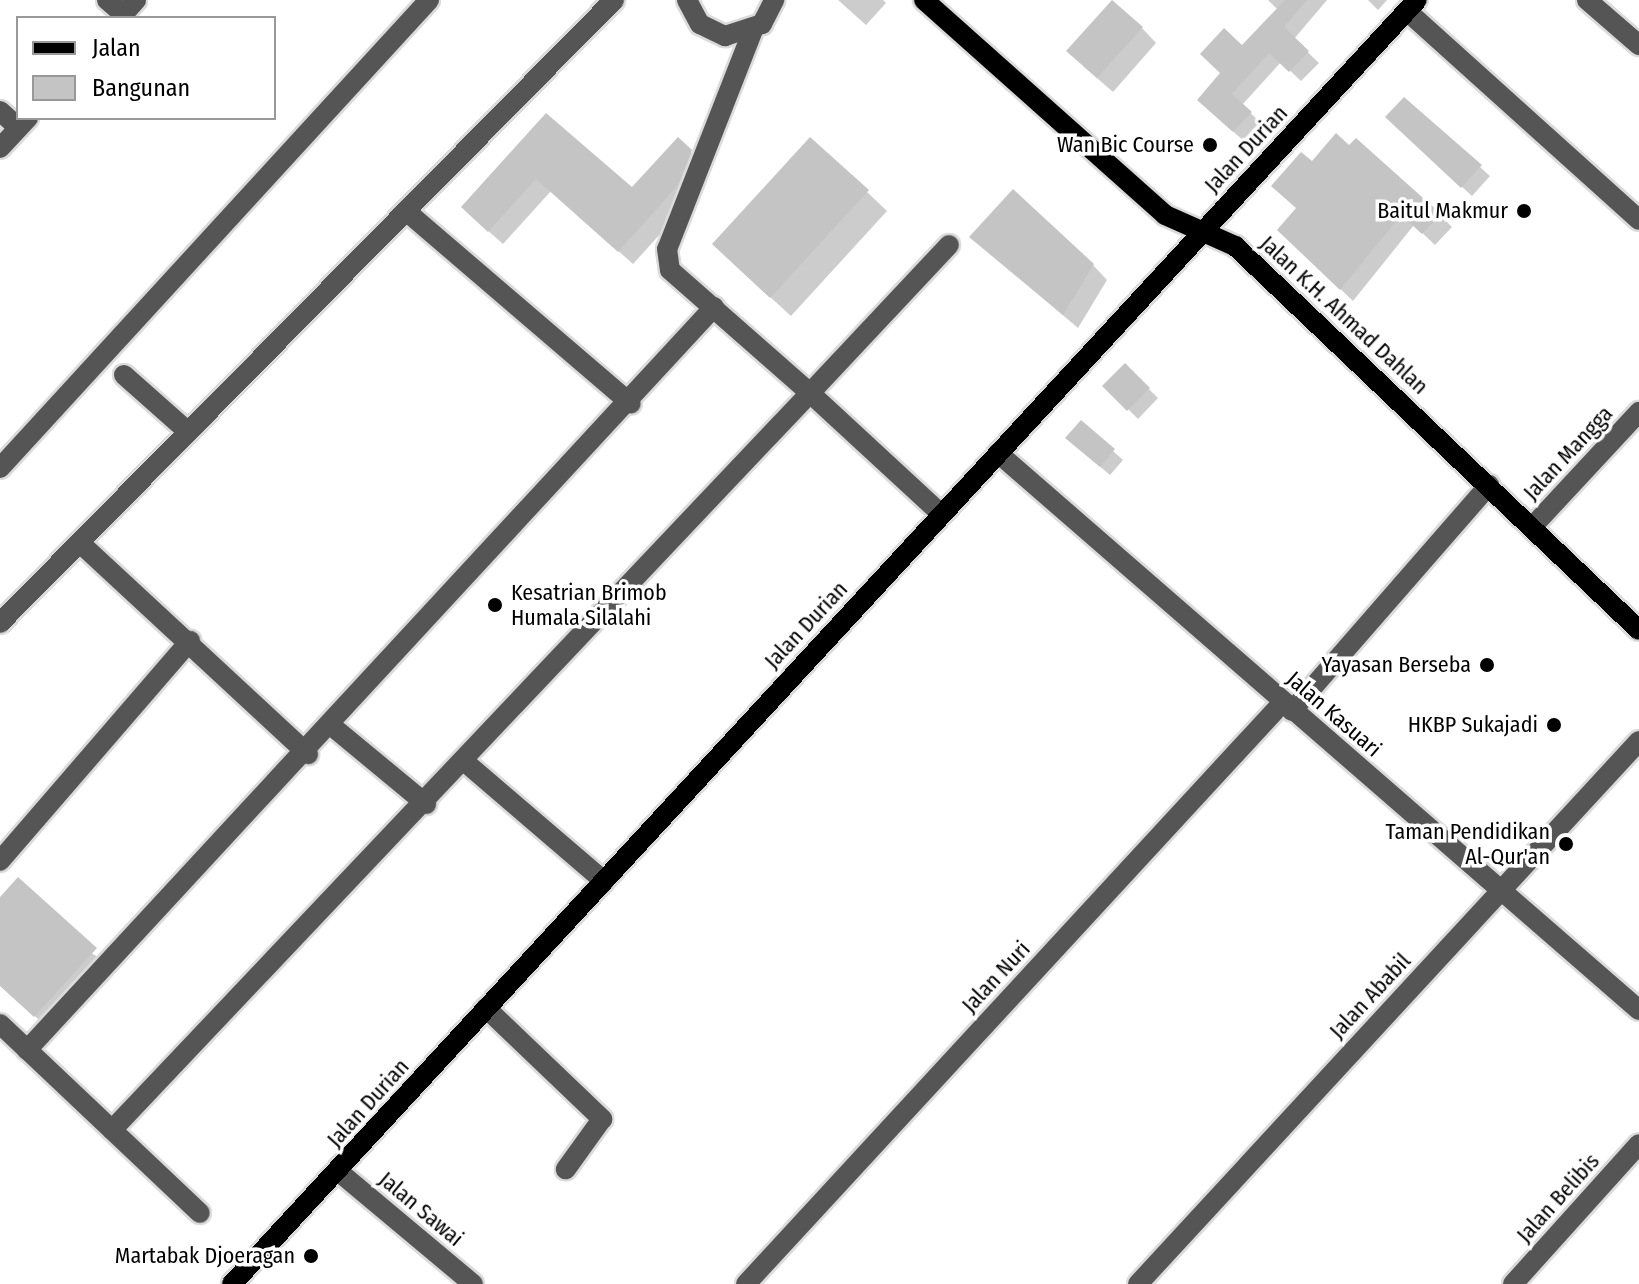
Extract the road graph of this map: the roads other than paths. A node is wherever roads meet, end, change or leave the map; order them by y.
1 (107, 0) edge
2 (429, 0) edge
3 (614, 0) edge
4 (687, 0) edge
5 (774, 0) edge
6 (1587, 0) edge
7 (928, 1) edge
8 (1412, 6) edge
9 (126, 11) edge
10 (753, 30) junction
11 (1639, 45) edge
12 (24, 123) edge
13 (0, 148) edge
14 (406, 211) junction
15 (1639, 220) edge
16 (1202, 232) junction
17 (949, 245) dead end
18 (714, 307) junction
19 (124, 375) dead end
20 (810, 393) junction
21 (631, 404) junction
22 (1639, 412) edge
23 (185, 429) junction
24 (998, 453) junction
25 (0, 468) edge
26 (1489, 485) junction
27 (941, 514) junction
28 (1533, 526) junction
29 (80, 543) junction
30 (0, 623) edge
31 (1639, 630) edge
32 (190, 641) junction
33 (1288, 706) junction
34 (333, 727) junction
35 (1639, 741) edge
36 (308, 754) junction
37 (465, 762) junction
38 (426, 804) junction
39 (0, 861) edge
40 (604, 881) junction
41 (1502, 889) junction
42 (486, 1008) junction
43 (1639, 1010) edge
44 (0, 1024) edge
45 (27, 1050) junction
46 (112, 1130) junction
47 (1639, 1144) edge
48 (566, 1169) dead end
49 (338, 1171) junction
50 (200, 1213) dead end
51 (232, 1284) edge
52 (473, 1284) edge
53 (746, 1284) edge
54 (1138, 1284) edge
55 (1513, 1284) edge

1 - 9 street
2 - 25 street
3 - 14 street
4 - 10 street
5 - 10 street
6 - 11 street
7 - 16 main road, Jalan K.H. Ahmad Dahlan
8 - 15 street
8 - 16 main road, Jalan Durian
10 - 18 street
12 - 13 street
14 - 21 street
14 - 23 street
16 - 24 main road, Jalan Durian
16 - 26 main road, Jalan K.H. Ahmad Dahlan
17 - 20 street
18 - 20 street
18 - 21 street
19 - 23 street
20 - 27 street
20 - 37 street
21 - 34 street
22 - 28 street, Jalan Mangga
23 - 29 street
24 - 27 main road, Jalan Durian
24 - 33 street, Jalan Kasuari
26 - 28 main road, Jalan K.H. Ahmad Dahlan
26 - 33 street, Jalan Nuri
27 - 40 main road, Jalan Durian
28 - 31 main road, Jalan K.H. Ahmad Dahlan
29 - 30 street
29 - 32 street
32 - 36 street
32 - 39 street
33 - 41 street, Jalan Kasuari
33 - 53 street, Jalan Nuri
34 - 36 street
34 - 38 street
35 - 41 street, Jalan Ababil
36 - 45 street
37 - 38 street
37 - 40 street
38 - 46 street
40 - 42 main road, Jalan Durian
41 - 43 street, Jalan Kasuari
41 - 54 street, Jalan Ababil
42 - 48 street
42 - 49 main road, Jalan Durian
44 - 45 street
45 - 46 street
46 - 50 street
47 - 55 street, Jalan Belibis
49 - 51 main road, Jalan Durian
49 - 52 street, Jalan Sawai

